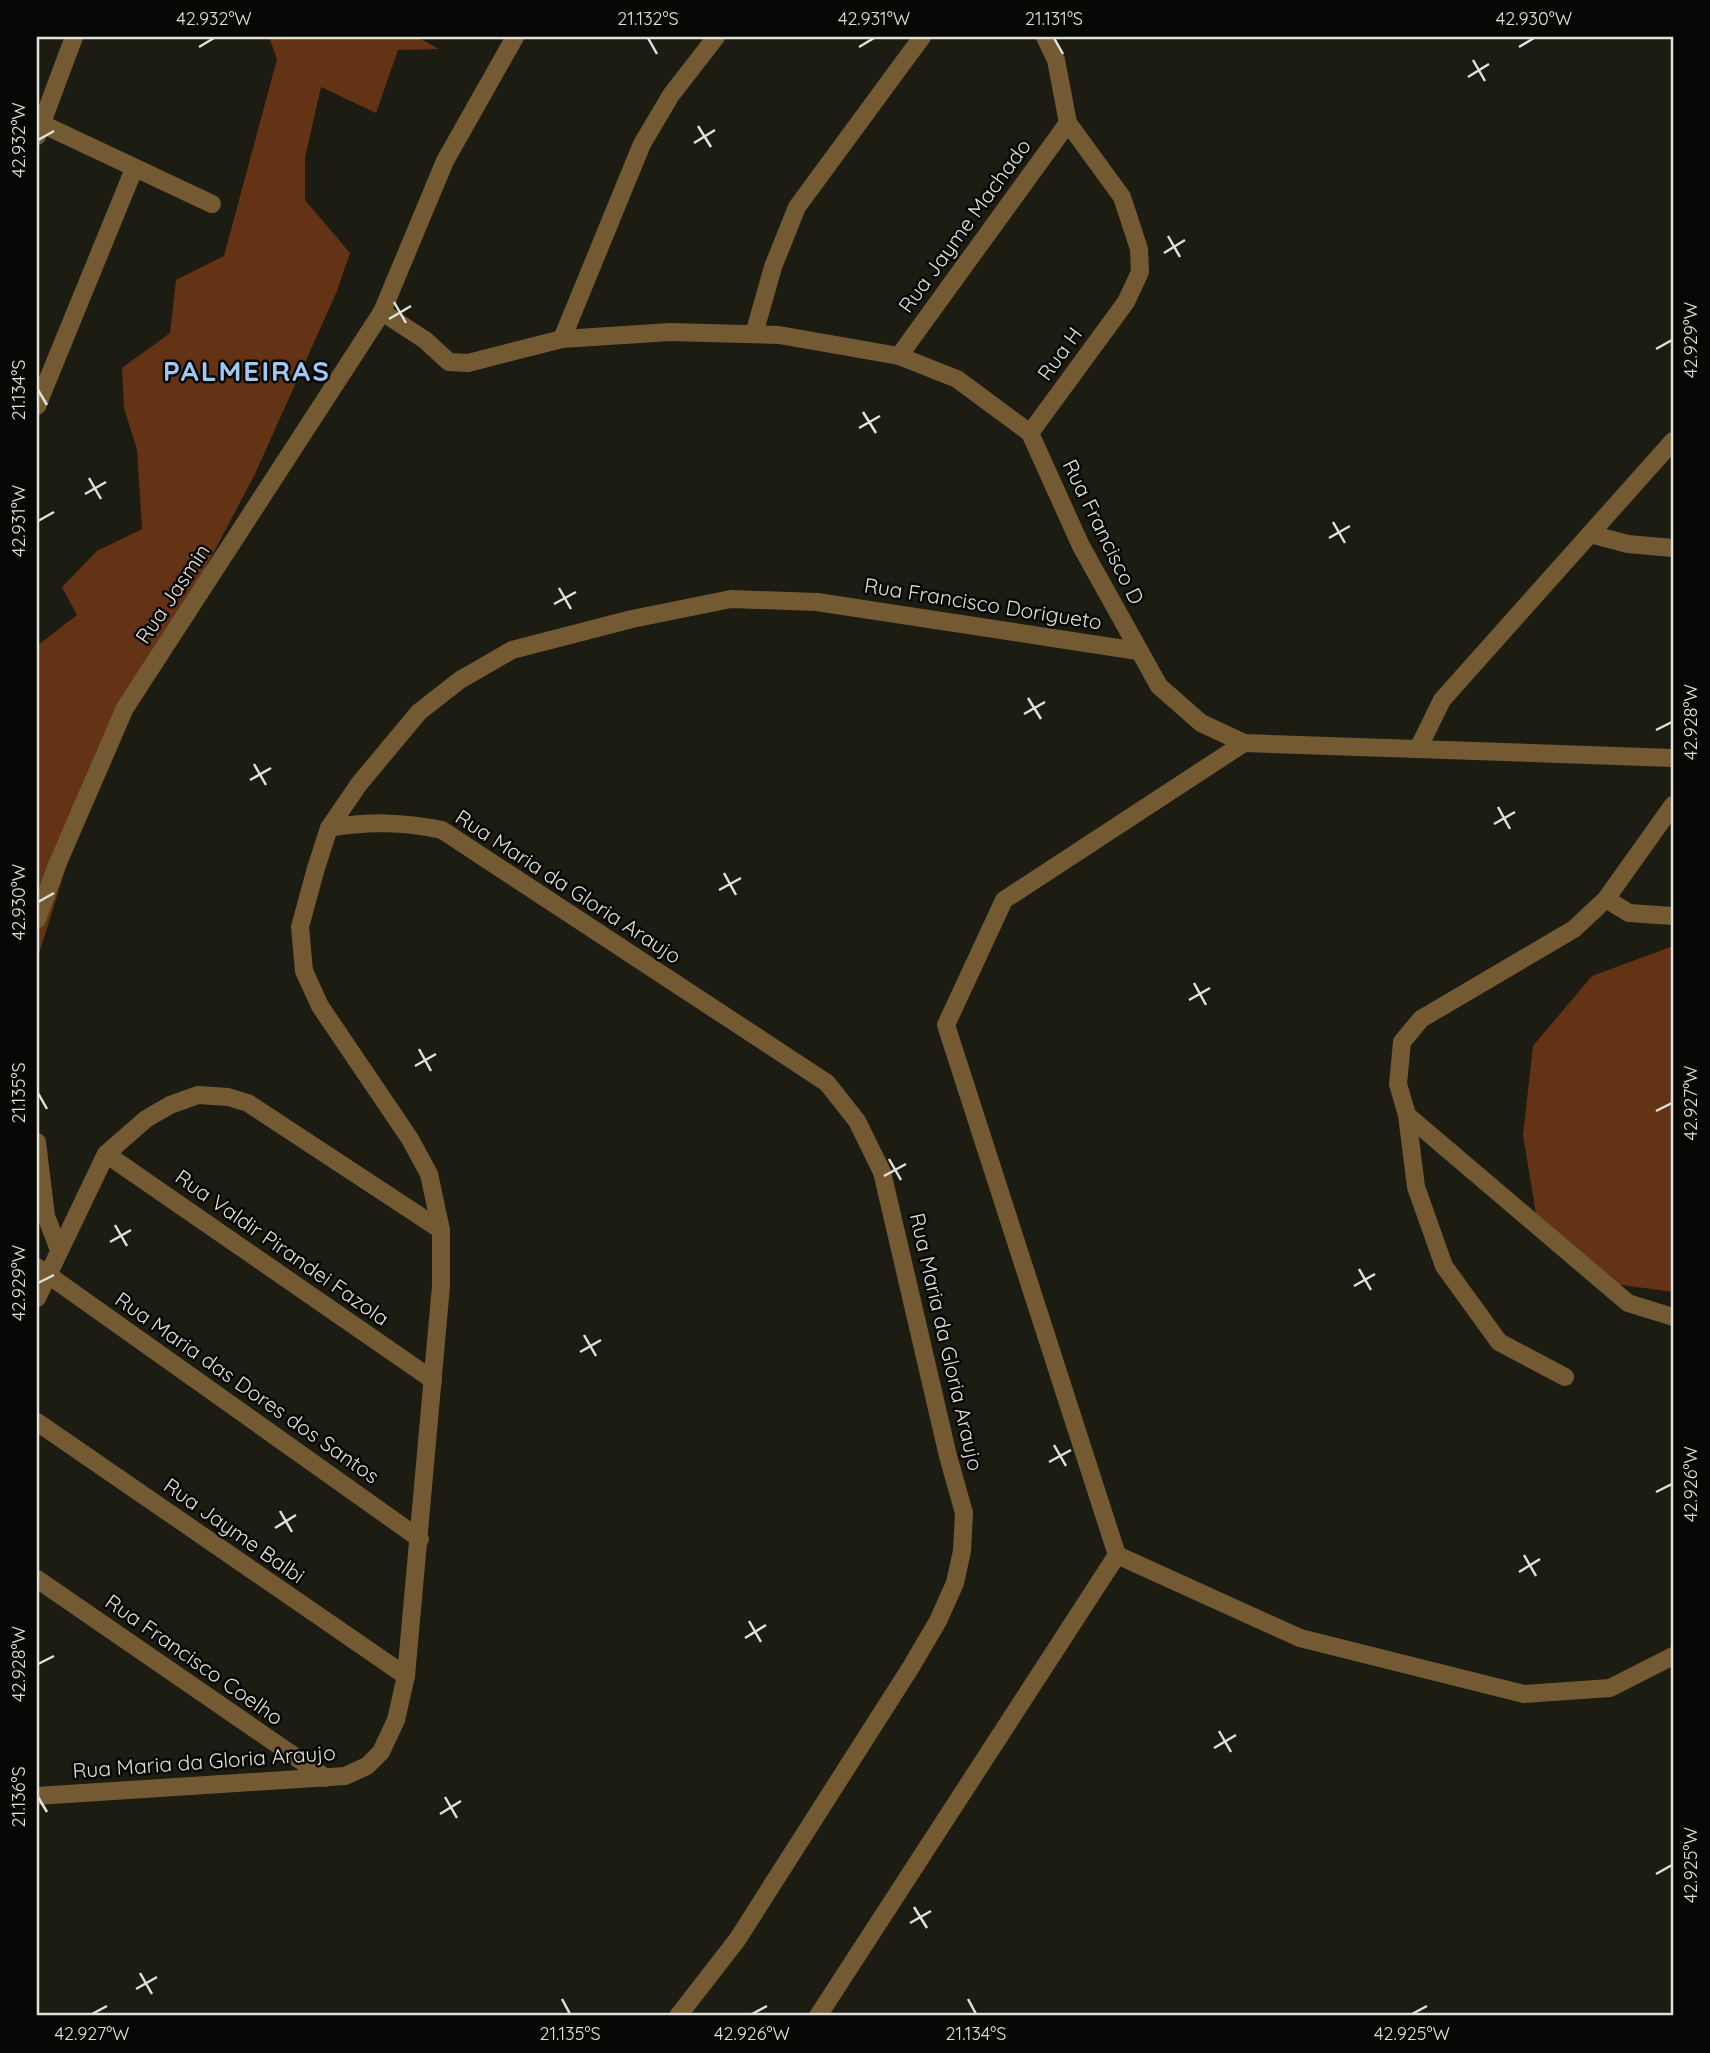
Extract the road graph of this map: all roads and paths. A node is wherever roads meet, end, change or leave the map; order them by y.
1 (74, 37) edge
2 (514, 37) edge
3 (716, 37) edge
4 (922, 37) edge
5 (1045, 37) edge
6 (1064, 37) edge
7 (1056, 60) junction
8 (1068, 123) junction
9 (39, 130) edge
10 (134, 169) junction
11 (212, 204) dead end
12 (382, 312) junction
13 (754, 334) junction
14 (562, 339) junction
15 (900, 356) junction
16 (37, 407) edge
17 (1030, 433) junction
18 (1673, 441) edge
19 (1590, 534) junction
20 (1673, 548) edge
21 (1138, 651) junction
22 (1244, 743) junction
23 (1418, 749) junction
24 (1673, 758) edge
25 (1673, 805) edge
26 (329, 828) junction
27 (1606, 899) junction
28 (1673, 916) edge
29 (37, 919) edge
30 (1407, 1115) junction
31 (37, 1142) edge
32 (106, 1154) junction
33 (441, 1230) junction
34 (59, 1250) junction
35 (42, 1271) edge
36 (37, 1298) edge
37 (1673, 1317) edge
38 (1565, 1377) dead end
39 (433, 1380) junction
40 (37, 1422) edge
41 (420, 1539) junction
42 (1117, 1555) junction
43 (37, 1580) edge
44 (1673, 1656) edge
45 (406, 1676) junction
46 (326, 1778) junction
47 (37, 1796) edge
48 (678, 2016) edge
49 (818, 2016) edge

1 - 9 street
2 - 12 street, Rua Jasmin
3 - 14 street
4 - 13 street
5 - 7 street
6 - 7 street
7 - 8 street
8 - 15 street, Rua Jayme Machado
8 - 17 street, Rua H
9 - 10 street
10 - 11 street
10 - 16 street
12 - 14 street
12 - 29 street, Rua Jasmin
13 - 14 street
13 - 15 street
15 - 17 street
17 - 21 street, Rua Francisco D
18 - 19 street
19 - 20 street
19 - 23 street
21 - 22 street
21 - 26 street, Rua Francisco Dorigueto
22 - 23 street
22 - 42 street
23 - 24 street
25 - 27 street
26 - 33 street, Rua Maria da Gloria Araujo
26 - 48 street, Rua Maria da Gloria Araujo
27 - 28 street
27 - 30 street
30 - 37 street
30 - 38 street
31 - 34 street
32 - 33 street
32 - 34 street
32 - 39 street, Rua Valdir Pirandei Fazola
33 - 39 street, Rua Maria da Gloria Araujo
34 - 35 street
35 - 36 street
35 - 41 street, Rua Maria das Dores dos Santos
39 - 41 street, Rua Maria da Gloria Araujo
40 - 45 street, Rua Jayme Balbi
41 - 45 street, Rua Maria da Gloria Araujo
42 - 44 street
42 - 49 street
43 - 46 street, Rua Francisco Coelho
45 - 46 street, Rua Maria da Gloria Araujo
46 - 47 street, Rua Maria da Gloria Araujo

